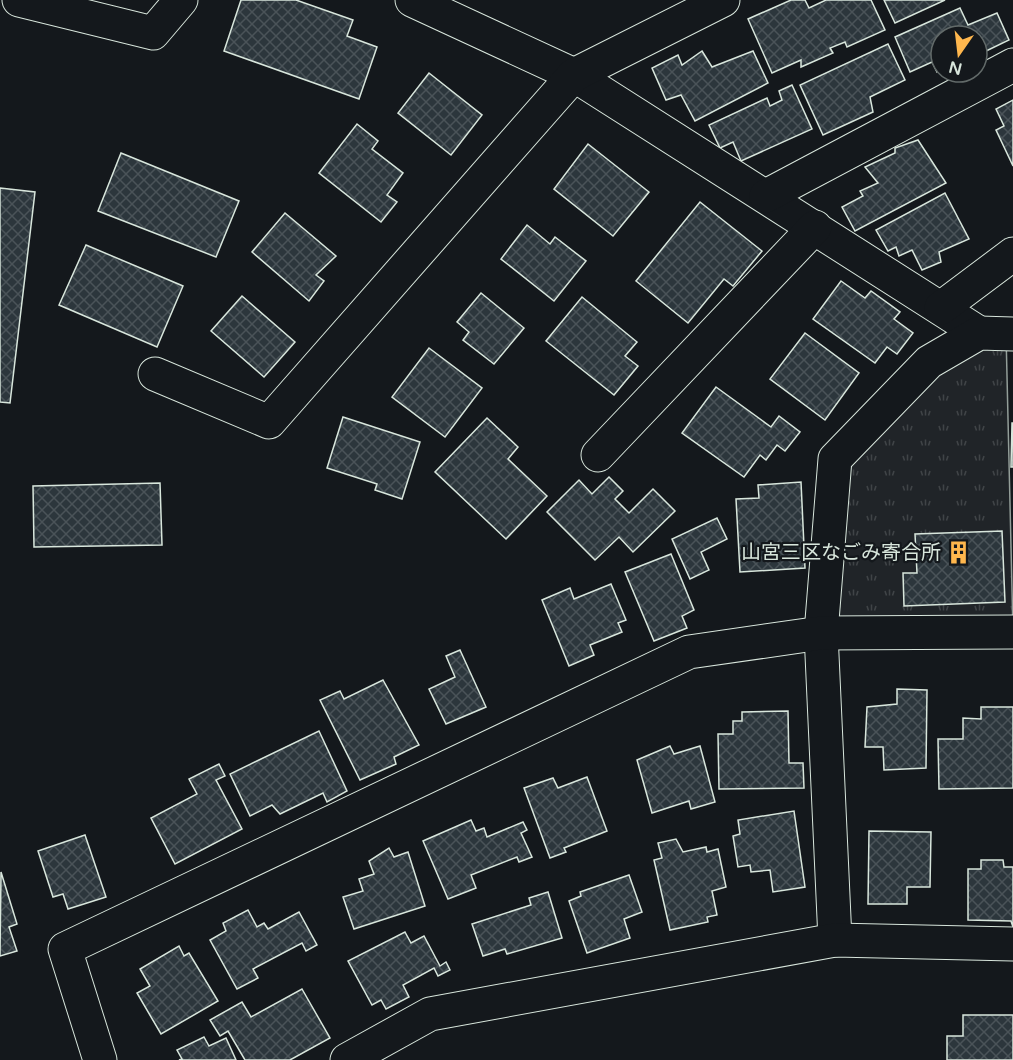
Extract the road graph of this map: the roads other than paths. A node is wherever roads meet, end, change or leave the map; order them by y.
1 (19, 0) edge
2 (181, 0) edge
3 (412, 0) edge
4 (723, 0) edge
5 (1013, 65) edge
6 (574, 75) junction
7 (766, 196) junction
8 (815, 227) junction
9 (1013, 254) edge
10 (941, 308) junction
11 (979, 333) junction
12 (1013, 334) edge
13 (155, 374) dead end
14 (598, 455) dead end
15 (1013, 632) edge
16 (821, 633) junction
17 (835, 940) junction
18 (1013, 944) edge
19 (100, 1060) edge
20 (347, 1060) edge

1 - 2 street
3 - 6 street
4 - 6 street
5 - 7 street
6 - 7 street
6 - 13 street
7 - 8 street
8 - 10 street
8 - 14 street
9 - 10 street
10 - 11 street
11 - 12 street
11 - 16 street
15 - 16 street
16 - 17 street
16 - 19 street
17 - 18 street
17 - 20 street

